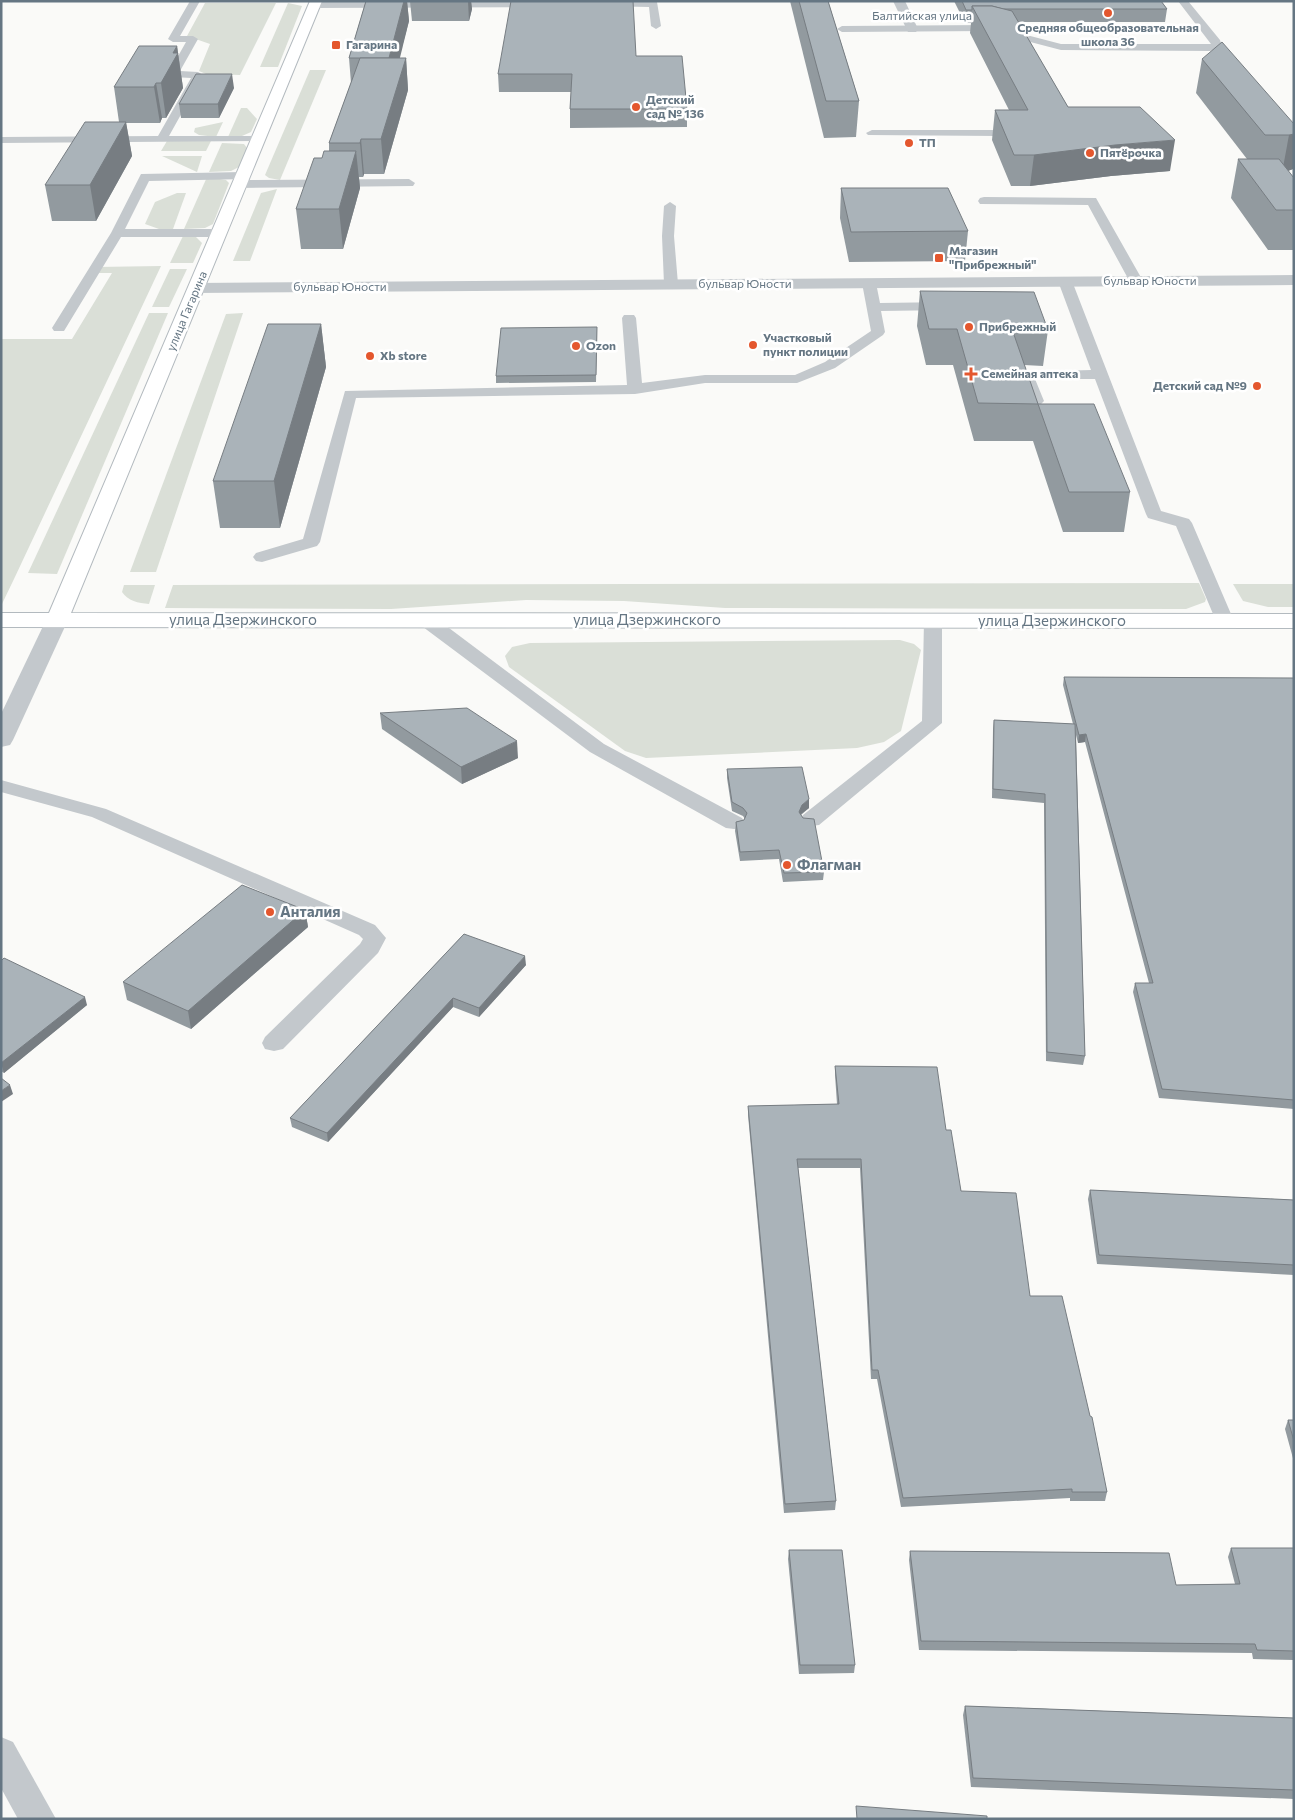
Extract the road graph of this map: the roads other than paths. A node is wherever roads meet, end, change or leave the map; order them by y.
1 (195, 1) edge
2 (899, 1) edge
3 (1184, 1) edge
4 (316, 3) edge
5 (402, 3) edge
6 (547, 4) edge
7 (596, 4) edge
8 (656, 26) dead end
9 (842, 29) dead end
10 (912, 29) junction
11 (872, 133) dead end
12 (998, 133) edge
13 (259, 139) junction
14 (1, 140) edge
15 (137, 140) junction
16 (161, 140) junction
17 (128, 153) dead end
18 (242, 180) junction
19 (409, 183) dead end
20 (984, 201) dead end
21 (670, 206) dead end
22 (117, 233) junction
23 (220, 233) junction
24 (1294, 280) edge
25 (1136, 281) junction
26 (1065, 282) junction
27 (869, 283) junction
28 (671, 284) junction
29 (196, 288) junction
30 (962, 306) edge
31 (874, 307) junction
32 (630, 318) dead end
33 (59, 328) dead end
34 (1100, 374) junction
35 (636, 389) junction
36 (1040, 412) edge
37 (1103, 431) edge
38 (1122, 431) junction
39 (262, 557) dead end
40 (1, 620) edge
41 (57, 620) junction
42 (426, 620) junction
43 (933, 620) junction
44 (1225, 621) junction
45 (1294, 621) edge
46 (1, 740) edge
47 (1, 786) edge
48 (812, 820) edge
49 (734, 822) edge
50 (274, 1043) dead end
51 (1, 1754) edge
52 (38, 1819) edge

1 - 16 lane
2 - 10 street
3 - 10 lane, Балтийская улица
4 - 5 lane
4 - 13 street, улица Гагарина
5 - 6 lane
7 - 8 lane
9 - 10 lane, Балтийская улица
11 - 12 lane
13 - 16 lane
13 - 18 street, улица Гагарина
14 - 15 lane
15 - 16 lane
15 - 17 lane
18 - 19 lane
18 - 22 lane
18 - 23 street, улица Гагарина
20 - 25 lane
21 - 28 lane
22 - 23 lane
22 - 33 lane
23 - 29 street, улица Гагарина
24 - 25 street, бульвар Юности
25 - 26 street, бульвар Юности
26 - 27 street, бульвар Юности
26 - 34 lane
27 - 28 street, бульвар Юности
27 - 31 lane
28 - 29 street, бульвар Юности
29 - 41 street, улица Гагарина
30 - 31 lane
31 - 35 lane
32 - 35 lane
34 - 36 lane
34 - 38 lane
35 - 39 lane
37 - 38 lane
38 - 44 lane
40 - 41 street, улица Дзержинского
41 - 42 street, улица Дзержинского
41 - 46 street
42 - 43 street, улица Дзержинского
42 - 49 lane
43 - 44 street, улица Дзержинского
43 - 48 lane
44 - 45 street, улица Дзержинского
47 - 50 lane
51 - 52 lane

